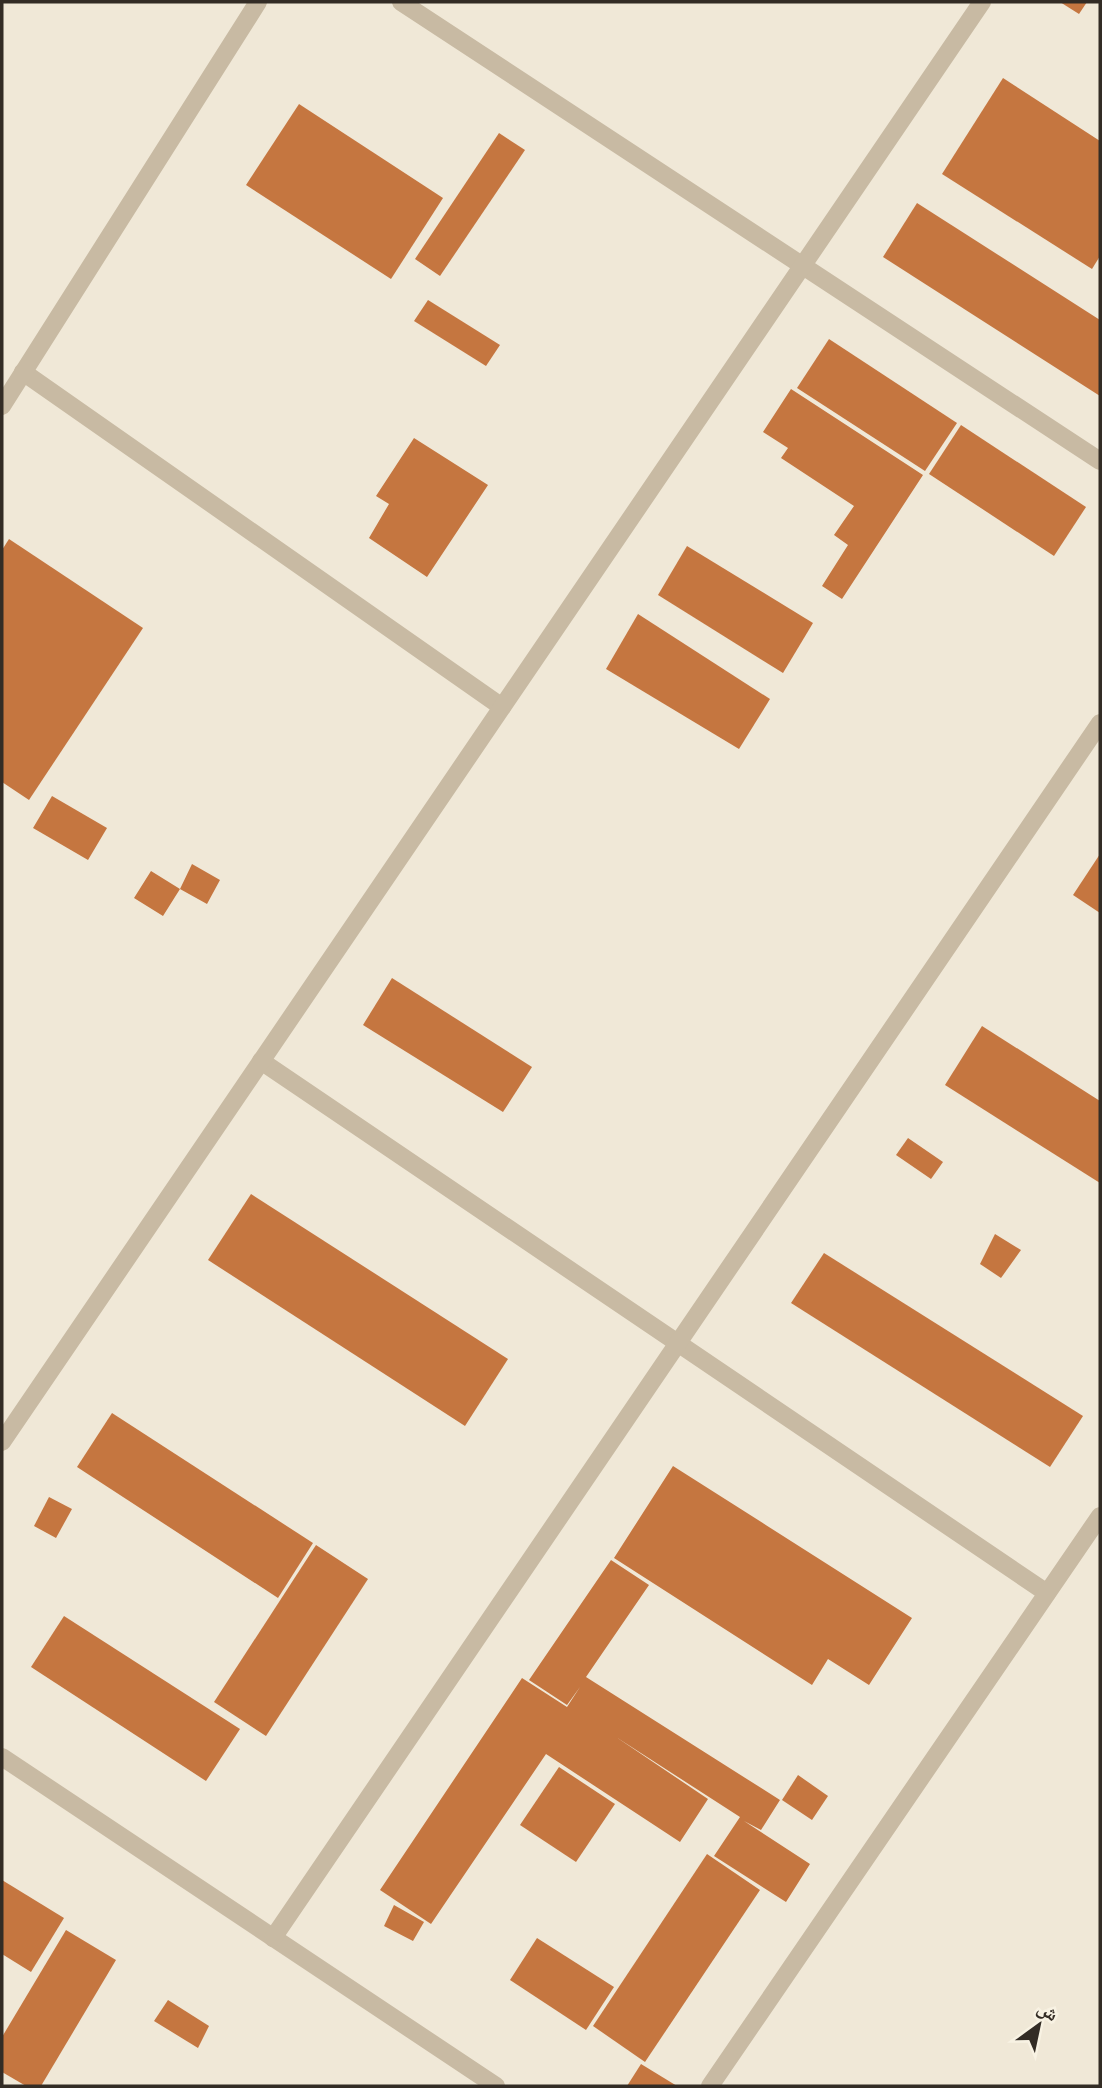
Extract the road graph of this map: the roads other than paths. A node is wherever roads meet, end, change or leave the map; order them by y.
1 (258, 2) edge
2 (401, 2) edge
3 (982, 2) edge
4 (803, 266) junction
5 (23, 372) junction
6 (2, 406) edge
7 (1100, 461) edge
8 (502, 707) junction
9 (1100, 723) edge
10 (261, 1061) junction
11 (678, 1344) junction
12 (2, 1443) edge
13 (1100, 1516) edge
14 (1047, 1593) junction
15 (2, 1757) edge
16 (274, 1938) junction
17 (496, 2086) edge
18 (710, 2086) edge

1 - 5 street
2 - 4 street
3 - 4 street
4 - 7 street
4 - 8 street
5 - 6 street
5 - 8 street
8 - 10 street
9 - 11 street
10 - 11 street
10 - 12 street
11 - 14 street
11 - 16 street
13 - 14 street
14 - 18 street
15 - 16 street
16 - 17 street

